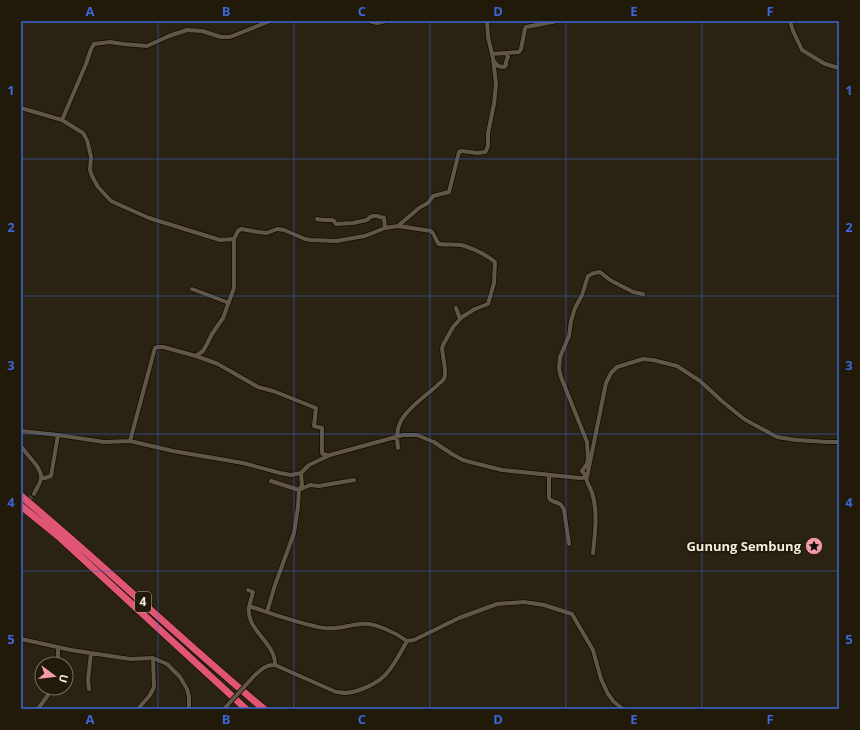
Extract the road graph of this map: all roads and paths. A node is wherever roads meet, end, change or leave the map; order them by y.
1 (270, 21) edge
2 (369, 21) edge
3 (386, 21) edge
4 (487, 21) edge
5 (557, 21) edge
6 (790, 21) edge
7 (506, 53) junction
8 (493, 56) junction
9 (839, 68) edge
10 (21, 108) edge
11 (62, 120) junction
12 (317, 219) dead end
13 (398, 226) junction
14 (385, 228) junction
15 (234, 240) junction
16 (192, 290) dead end
17 (643, 294) dead end
18 (229, 303) junction
19 (456, 308) dead end
20 (460, 319) junction
21 (196, 356) junction
22 (21, 432) edge
23 (58, 435) junction
24 (397, 437) junction
25 (130, 441) junction
26 (839, 442) edge
27 (21, 446) edge
28 (398, 448) dead end
29 (330, 455) junction
30 (301, 473) junction
31 (549, 475) junction
32 (41, 477) junction
33 (587, 477) junction
34 (354, 480) dead end
35 (271, 481) dead end
36 (299, 490) junction
37 (34, 494) tunnel mouth
38 (21, 496) edge
39 (21, 506) edge
40 (569, 544) dead end
41 (593, 553) dead end
42 (248, 590) dead end
43 (249, 607) junction
44 (267, 612) junction
45 (21, 639) edge
46 (406, 641) junction
47 (58, 647) junction
48 (91, 653) junction
49 (58, 656) edge
50 (153, 658) junction
51 (275, 665) junction
52 (89, 689) dead end
53 (47, 696) edge
54 (38, 709) edge
55 (138, 709) edge
56 (189, 709) edge
57 (224, 709) edge
58 (246, 709) edge
59 (264, 709) edge
60 (623, 709) edge

1 - 11 street
2 - 3 street
4 - 8 street
5 - 7 street
6 - 9 street
7 - 8 street
7 - 8 street
8 - 13 street
10 - 11 street
11 - 15 street
12 - 14 street
13 - 14 street
13 - 20 street
14 - 15 street
15 - 18 street
16 - 18 street
17 - 33 street
18 - 21 street
19 - 20 street
20 - 24 street
21 - 25 street
21 - 29 street
22 - 23 street
23 - 25 street
23 - 32 street
24 - 28 street
24 - 29 street
24 - 31 street
25 - 30 street
26 - 33 street
27 - 32 street
29 - 30 street
30 - 36 street
31 - 33 street
31 - 40 street
32 - 37 street
33 - 41 street
34 - 36 street
35 - 36 street
36 - 44 street
38 - 59 highway, 4
39 - 58 highway, 4
42 - 43 street
43 - 44 street
43 - 51 street
44 - 46 street
45 - 47 street
46 - 51 street
46 - 60 street
47 - 48 street
47 - 49 street
48 - 50 street
48 - 52 street
50 - 55 street
50 - 56 street
51 - 57 street, bridge
53 - 54 street

